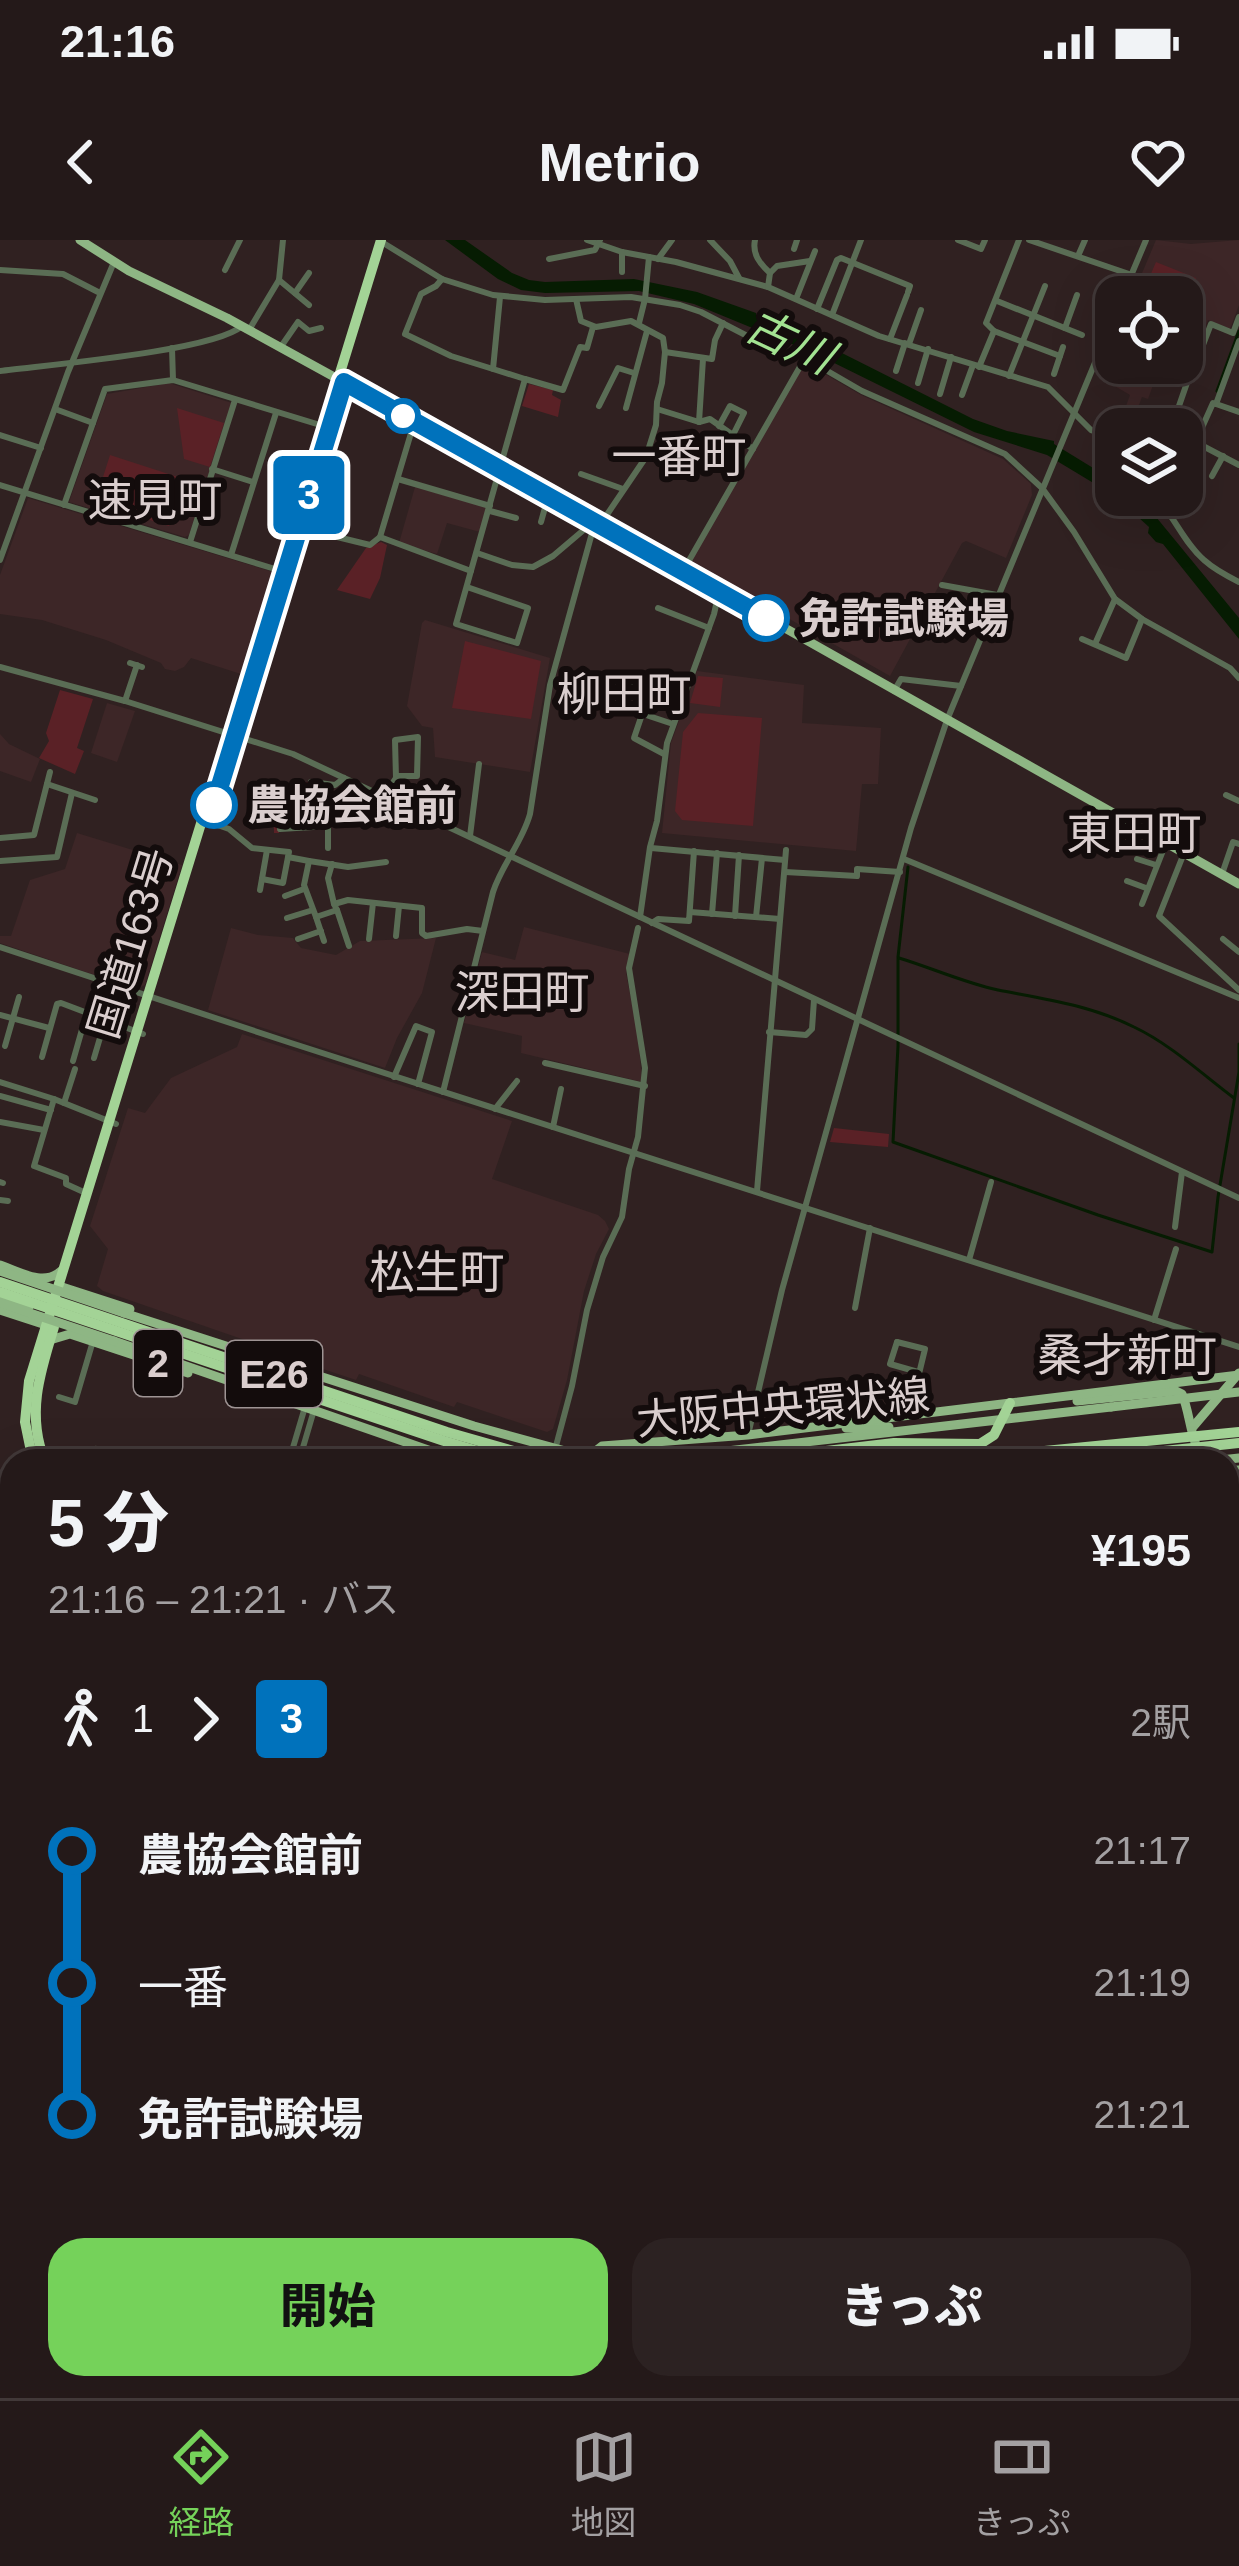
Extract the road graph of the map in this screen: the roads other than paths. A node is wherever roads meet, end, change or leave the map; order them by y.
1 (80, 240) edge
2 (240, 240) edge
3 (283, 240) edge
4 (586, 240) edge
5 (672, 240) edge
6 (710, 240) edge
7 (861, 240) edge
8 (958, 240) edge
9 (986, 240) edge
10 (1019, 240) edge
11 (1029, 240) edge
12 (1085, 240) edge
13 (1146, 240) edge
14 (383, 241) edge
15 (600, 242) edge
16 (751, 243) edge
17 (815, 251) dead end
18 (622, 252) junction
19 (1078, 256) junction
20 (654, 258) junction
21 (549, 259) dead end
22 (811, 261) junction
23 (115, 262) junction
24 (854, 262) junction
25 (0, 270) edge
26 (225, 270) dead end
27 (622, 272) dead end
28 (309, 273) dead end
29 (770, 273) junction
30 (1132, 275) joint
31 (442, 278) junction
32 (739, 278) junction
33 (279, 280) junction
34 (768, 286) junction
35 (1045, 286) dead end
36 (100, 293) junction
37 (295, 293) junction
38 (1077, 295) dead end
39 (500, 296) junction
40 (576, 299) junction
41 (645, 299) junction
42 (796, 299) junction
43 (995, 300) junction
44 (309, 304) dead end
45 (818, 309) junction
46 (921, 310) dead end
47 (832, 315) junction
48 (1033, 315) junction
49 (1239, 317) edge
50 (639, 323) junction
51 (723, 323) junction
52 (593, 326) junction
53 (245, 328) junction
54 (321, 328) dead end
55 (1065, 328) junction
56 (647, 331) junction
57 (994, 331) junction
58 (1082, 335) dead end
59 (890, 339) junction
60 (1239, 341) edge
61 (1022, 342) junction
62 (907, 344) junction
63 (1203, 344) edge
64 (172, 348) junction
65 (280, 348) junction
66 (928, 350) junction
67 (665, 352) junction
68 (952, 357) junction
69 (805, 358) junction
70 (703, 359) junction
71 (73, 361) junction
72 (1095, 362) edge
73 (976, 366) junction
74 (493, 369) junction
75 (0, 371) edge
76 (896, 371) dead end
77 (634, 373) junction
78 (1054, 374) dead end
79 (1009, 376) junction
80 (525, 379) junction
81 (173, 380) junction
82 (341, 380) junction
83 (918, 383) dead end
84 (940, 394) dead end
85 (962, 395) dead end
86 (235, 400) junction
87 (1216, 404) junction
88 (599, 406) dead end
89 (626, 408) dead end
90 (55, 409) junction
91 (657, 409) junction
92 (1074, 412) junction
93 (1239, 412) edge
94 (276, 413) junction
95 (699, 422) junction
96 (93, 423) junction
97 (414, 423) junction
98 (719, 426) junction
99 (1203, 426) edge
100 (327, 428) junction
101 (1095, 431) edge
102 (0, 435) edge
103 (733, 435) junction
104 (1203, 444) edge
105 (41, 448) junction
106 (752, 449) junction
107 (1223, 456) junction
108 (1239, 466) edge
109 (212, 469) junction
110 (500, 470) junction
111 (581, 474) dead end
112 (1212, 476) dead end
113 (398, 479) junction
114 (253, 482) junction
115 (0, 485) edge
116 (1042, 488) junction
117 (624, 490) junction
118 (25, 493) junction
119 (548, 495) junction
120 (64, 505) junction
121 (490, 508) junction
122 (1173, 516) edge
123 (516, 518) dead end
124 (541, 522) dead end
125 (598, 523) junction
126 (297, 535) junction
127 (380, 538) junction
128 (190, 542) junction
129 (477, 553) junction
130 (231, 555) junction
131 (0, 560) edge
132 (282, 571) junction
133 (472, 571) junction
134 (682, 571) junction
135 (1238, 579) edge
136 (942, 585) dead end
137 (467, 587) junction
138 (719, 592) junction
139 (998, 595) junction
140 (1114, 599) junction
141 (658, 608) dead end
142 (1142, 619) junction
143 (709, 628) junction
144 (1082, 639) dead end
145 (1095, 644) junction
146 (136, 665) dead end
147 (0, 667) edge
148 (662, 673) dead end
149 (606, 674) dead end
150 (1239, 678) edge
151 (688, 682) junction
152 (961, 686) junction
153 (651, 688) junction
154 (894, 691) junction
155 (682, 698) junction
156 (125, 701) junction
157 (643, 713) junction
158 (947, 720) junction
159 (673, 724) junction
160 (232, 734) junction
161 (664, 754) junction
162 (479, 764) dead end
163 (50, 772) dead end
164 (396, 776) junction
165 (344, 778) junction
166 (47, 784) junction
167 (328, 784) junction
168 (73, 793) junction
169 (1226, 795) dead end
170 (384, 796) junction
171 (94, 800) dead end
172 (1239, 801) edge
173 (209, 822) junction
174 (280, 829) dead end
175 (470, 836) junction
176 (0, 838) edge
177 (1166, 843) junction
178 (1239, 844) edge
179 (328, 848) dead end
180 (650, 848) junction
181 (268, 850) junction
182 (786, 850) dead end
183 (694, 851) junction
184 (717, 853) junction
185 (1184, 854) junction
186 (510, 855) junction
187 (739, 855) junction
188 (288, 857) junction
189 (762, 858) junction
190 (1137, 859) dead end
191 (785, 860) junction
192 (904, 860) junction
193 (0, 861) edge
194 (309, 861) junction
195 (386, 862) dead end
196 (332, 865) junction
197 (1157, 866) junction
198 (784, 872) junction
199 (900, 872) junction
200 (1222, 874) junction
201 (262, 879) junction
202 (1127, 881) dead end
203 (1239, 884) edge
204 (305, 888) junction
205 (1148, 889) junction
206 (260, 890) dead end
207 (285, 896) dead end
208 (373, 903) junction
209 (1142, 904) dead end
210 (399, 906) junction
211 (336, 907) junction
212 (315, 913) junction
213 (690, 913) junction
214 (712, 914) junction
215 (735, 916) junction
216 (640, 917) junction
217 (757, 917) junction
218 (287, 918) dead end
219 (780, 919) junction
220 (652, 923) junction
221 (638, 928) dead end
222 (321, 931) junction
223 (483, 932) junction
224 (396, 936) dead end
225 (298, 939) dead end
226 (369, 939) dead end
227 (1223, 939) dead end
228 (324, 941) dead end
229 (349, 946) dead end
230 (0, 947) edge
231 (1238, 949) edge
232 (774, 979) junction
233 (1239, 994) edge
234 (19, 997) dead end
235 (151, 998) junction
236 (814, 998) junction
237 (87, 1011) junction
238 (0, 1015) edge
239 (12, 1018) junction
240 (105, 1019) junction
241 (858, 1020) junction
242 (50, 1028) junction
243 (770, 1032) junction
244 (140, 1033) junction
245 (5, 1046) dead end
246 (42, 1057) dead end
247 (94, 1058) dead end
248 (545, 1063) dead end
249 (394, 1077) junction
250 (517, 1081) dead end
251 (0, 1082) edge
252 (418, 1084) junction
253 (645, 1086) junction
254 (561, 1089) dead end
255 (443, 1092) junction
256 (0, 1096) edge
257 (54, 1099) junction
258 (64, 1103) junction
259 (495, 1109) junction
260 (51, 1110) junction
261 (0, 1122) edge
262 (113, 1123) junction
263 (553, 1127) junction
264 (45, 1130) junction
265 (634, 1153) junction
266 (65, 1161) dead end
267 (1182, 1172) junction
268 (60, 1176) junction
269 (991, 1182) dead end
270 (757, 1191) junction
271 (88, 1194) junction
272 (1239, 1198) edge
273 (805, 1208) junction
274 (1175, 1227) dead end
275 (870, 1228) junction
276 (1176, 1249) dead end
277 (969, 1260) junction
278 (0, 1268) edge
279 (68, 1268) junction
280 (81, 1293) junction
281 (0, 1295) edge
282 (855, 1308) dead end
283 (56, 1310) junction
284 (27, 1319) junction
285 (1154, 1320) junction
286 (93, 1341) junction
287 (1239, 1346) edge
288 (233, 1348) junction
289 (39, 1352) junction
290 (919, 1372) junction
291 (1238, 1374) edge
292 (320, 1377) junction
293 (251, 1388) junction
294 (315, 1392) junction
295 (1239, 1392) edge
296 (268, 1394) junction
297 (59, 1397) dead end
298 (76, 1398) junction
299 (1048, 1400) junction
300 (88, 1402) dead end
301 (1010, 1403) junction
302 (309, 1410) junction
303 (909, 1415) junction
304 (1003, 1420) junction
305 (930, 1427) junction
306 (1192, 1428) junction
307 (793, 1429) junction
308 (1239, 1432) edge
309 (748, 1435) junction
310 (445, 1442) junction
311 (1239, 1443) edge
312 (33, 1449) edge
313 (34, 1449) edge
314 (294, 1449) edge
315 (301, 1449) edge
316 (424, 1449) edge
317 (445, 1449) edge
318 (465, 1449) edge
319 (469, 1449) edge
320 (504, 1449) edge
321 (532, 1449) edge
322 (556, 1449) edge
323 (598, 1449) edge
324 (742, 1449) edge
325 (843, 1449) edge
326 (1065, 1449) edge
327 (1174, 1449) edge
328 (1183, 1449) edge
329 (1197, 1449) edge

1 - 23 main road
2 - 26 street
3 - 33 street
4 - 15 street
5 - 20 street
6 - 32 street
7 - 24 street
8 - 9 street
10 - 43 street
11 - 19 street
12 - 19 street
13 - 30 street
14 - 31 street
14 - 82 highway, 国道163号
15 - 18 street
15 - 21 street
16 - 29 street
17 - 22 street
18 - 20 street
18 - 27 street
19 - 30 street
20 - 32 street
20 - 41 street
22 - 29 street
22 - 42 street
23 - 36 street
23 - 53 main road
24 - 45 street
24 - 47 street
24 - 59 street
25 - 36 street
28 - 37 street
29 - 34 street
31 - 39 street
31 - 74 street
32 - 34 street
33 - 37 street
33 - 53 street
34 - 42 street
35 - 48 street
36 - 71 street
37 - 44 street
38 - 55 street
39 - 40 street
39 - 74 street
40 - 41 street
40 - 52 street
41 - 50 street
41 - 51 street
42 - 45 street
43 - 48 street
43 - 57 street
45 - 47 street
46 - 62 street
47 - 59 street
48 - 55 street
48 - 61 street
49 - 63 street
50 - 52 street
50 - 56 street
51 - 69 street
51 - 70 street
52 - 80 street
53 - 64 street
53 - 65 main road
54 - 65 street
55 - 58 street
56 - 67 street
56 - 77 street
57 - 61 street
57 - 73 street
59 - 62 street
60 - 87 street
61 - 78 street
61 - 79 street
62 - 66 street
62 - 76 street
64 - 71 street
64 - 81 street
65 - 82 main road
66 - 68 street
66 - 83 street
67 - 70 street
67 - 91 street
68 - 73 street
68 - 84 street
69 - 106 street
69 - 116 street
70 - 95 street
71 - 75 street
71 - 90 street
72 - 92 street
73 - 79 street
73 - 85 street
74 - 80 street
77 - 88 street
77 - 89 street
79 - 92 street
80 - 110 street
81 - 86 street
81 - 96 street
82 - 97 main road
82 - 100 highway, 国道163号
86 - 94 street
86 - 109 street
87 - 93 street
87 - 99 street
90 - 96 street
90 - 105 street
91 - 95 street
91 - 117 street
92 - 101 street
92 - 116 street
94 - 100 street
94 - 114 street
95 - 98 street
96 - 120 street
97 - 110 main road
97 - 113 street
98 - 103 street
98 - 103 street
100 - 126 highway, 国道163号
100 - 132 highway, 国道163号
102 - 105 street
103 - 106 street
104 - 107 street
105 - 118 street
106 - 134 street
107 - 108 street
107 - 112 street
109 - 114 street
109 - 128 street
110 - 119 main road
110 - 121 street
111 - 117 street
113 - 121 street
113 - 127 street
114 - 130 street
115 - 118 street
116 - 139 street
116 - 140 street
117 - 125 street
118 - 120 street
118 - 131 street
119 - 124 street
119 - 125 main road
120 - 128 street
121 - 123 street
121 - 129 street
122 - 135 street
125 - 129 street
125 - 134 main road
125 - 186 street
126 - 127 street
126 - 132 highway, 国道163号
127 - 133 street
128 - 130 street
129 - 133 street
130 - 132 street
132 - 160 highway, 国道163号
133 - 137 street
134 - 138 main road
136 - 139 street
137 - 137 street
138 - 143 street
138 - 154 main road
139 - 152 street
140 - 142 street
140 - 145 street
141 - 143 street
142 - 145 street
142 - 150 street
143 - 151 street
144 - 145 street
146 - 156 street
147 - 156 street
148 - 151 street
149 - 153 street
151 - 155 street
152 - 154 street
152 - 158 street
153 - 155 street
153 - 157 street
154 - 158 main road
155 - 159 street
156 - 160 street
157 - 159 street
157 - 161 street
158 - 177 main road
158 - 192 street
159 - 161 street
160 - 165 street
160 - 173 highway, 国道163号
160 - 235 highway, 国道163号
161 - 180 street
162 - 175 street
163 - 166 street
164 - 164 street
164 - 170 street
165 - 167 street
165 - 170 street
166 - 168 street
166 - 176 street
167 - 174 street
167 - 179 street
168 - 171 street
168 - 193 street
169 - 172 street
170 - 175 street
173 - 181 street
173 - 235 highway, 国道163号
175 - 186 street
177 - 185 main road
177 - 197 street
178 - 200 street
180 - 183 street
180 - 216 street
181 - 188 street
181 - 201 street
182 - 191 street
183 - 184 street
183 - 213 street
184 - 187 street
184 - 214 street
185 - 200 main road
185 - 233 street
186 - 216 street
186 - 223 street
187 - 189 street
187 - 215 street
188 - 194 street
188 - 201 street
189 - 191 street
189 - 217 street
190 - 197 street
191 - 198 street
192 - 199 street
192 - 233 street
194 - 196 street
194 - 204 street
195 - 196 street
196 - 211 street
197 - 205 street
198 - 199 street
198 - 219 street
199 - 241 street
200 - 203 main road
201 - 206 street
202 - 205 street
204 - 207 street
204 - 212 street
205 - 209 street
208 - 210 street
208 - 211 street
208 - 226 street
210 - 223 street
210 - 224 street
211 - 212 street
211 - 229 street
212 - 218 street
212 - 222 street
213 - 214 street
213 - 220 street
214 - 215 street
215 - 217 street
216 - 220 street
217 - 219 street
219 - 232 street
220 - 232 street
221 - 253 street
222 - 225 street
222 - 228 street
223 - 255 street
227 - 231 street
230 - 235 street
232 - 236 street
232 - 243 street
234 - 239 street
235 - 244 highway, 国道163号
235 - 249 street
236 - 241 street
236 - 243 street
237 - 240 street
237 - 242 street
237 - 258 street
238 - 239 street
239 - 242 street
239 - 245 street
240 - 244 street
240 - 247 street
241 - 267 street
241 - 273 street
242 - 246 street
243 - 270 street
244 - 262 highway, 国道163号
248 - 253 street
249 - 252 street
249 - 252 street
250 - 259 street
251 - 257 street
252 - 255 street
253 - 265 street
254 - 263 street
255 - 259 street
256 - 260 street
257 - 258 street
257 - 260 street
258 - 262 street
259 - 263 street
260 - 264 street
261 - 264 street
262 - 271 highway, 国道163号
262 - 279 highway, 国道163号
263 - 265 street
264 - 268 street
265 - 270 street
265 - 322 street
266 - 268 street
267 - 272 street
267 - 274 street
268 - 271 street
269 - 277 street
270 - 273 street
271 - 279 highway, 国道163号
273 - 275 street
273 - 309 street
275 - 277 street
275 - 282 street
276 - 285 street
277 - 285 street
278 - 279 main road, 2
278 - 288 main road, 大阪中央環状線 / 2, bridge
279 - 280 main road
279 - 283 highway, 国道163号
280 - 283 main road, 2
280 - 288 main road, 2
281 - 283 main road
281 - 284 main road
281 - 293 main road, 2, bridge
281 - 310 highway, E26, bridge
281 - 320 highway, E26, bridge
283 - 284 main road
283 - 286 main road, 2
283 - 288 main road
283 - 289 highway, 国道163号
283 - 293 main road
283 - 313 highway, 国道163号
284 - 289 main road
285 - 287 street
286 - 296 main road, 2
286 - 298 street
288 - 292 main road, 大阪中央環状線 / 2
289 - 312 highway, 国道163号
290 - 290 street
290 - 303 street
291 - 299 main road, 2
291 - 306 main road
292 - 294 street
292 - 321 main road, 大阪中央環状線 / 2
293 - 296 main road, 2
294 - 302 street
294 - 317 main road
295 - 304 main road, 大阪中央環状線 / 2, bridge
296 - 302 main road, 2
297 - 298 street
298 - 300 street
299 - 301 main road, 2
299 - 306 main road
301 - 303 main road, 2
301 - 304 highway
302 - 314 street
302 - 315 street
302 - 316 main road, 2
303 - 307 main road, 2
304 - 305 main road, 大阪中央環状線 / 2
304 - 325 highway, 2
305 - 307 main road
305 - 324 main road, 大阪中央環状線 / 2
306 - 327 main road
306 - 329 main road
307 - 309 main road, 2
308 - 326 highway, bridge
309 - 323 main road, 2
310 - 318 highway, bridge
310 - 319 highway, E26, bridge
311 - 328 highway, bridge

